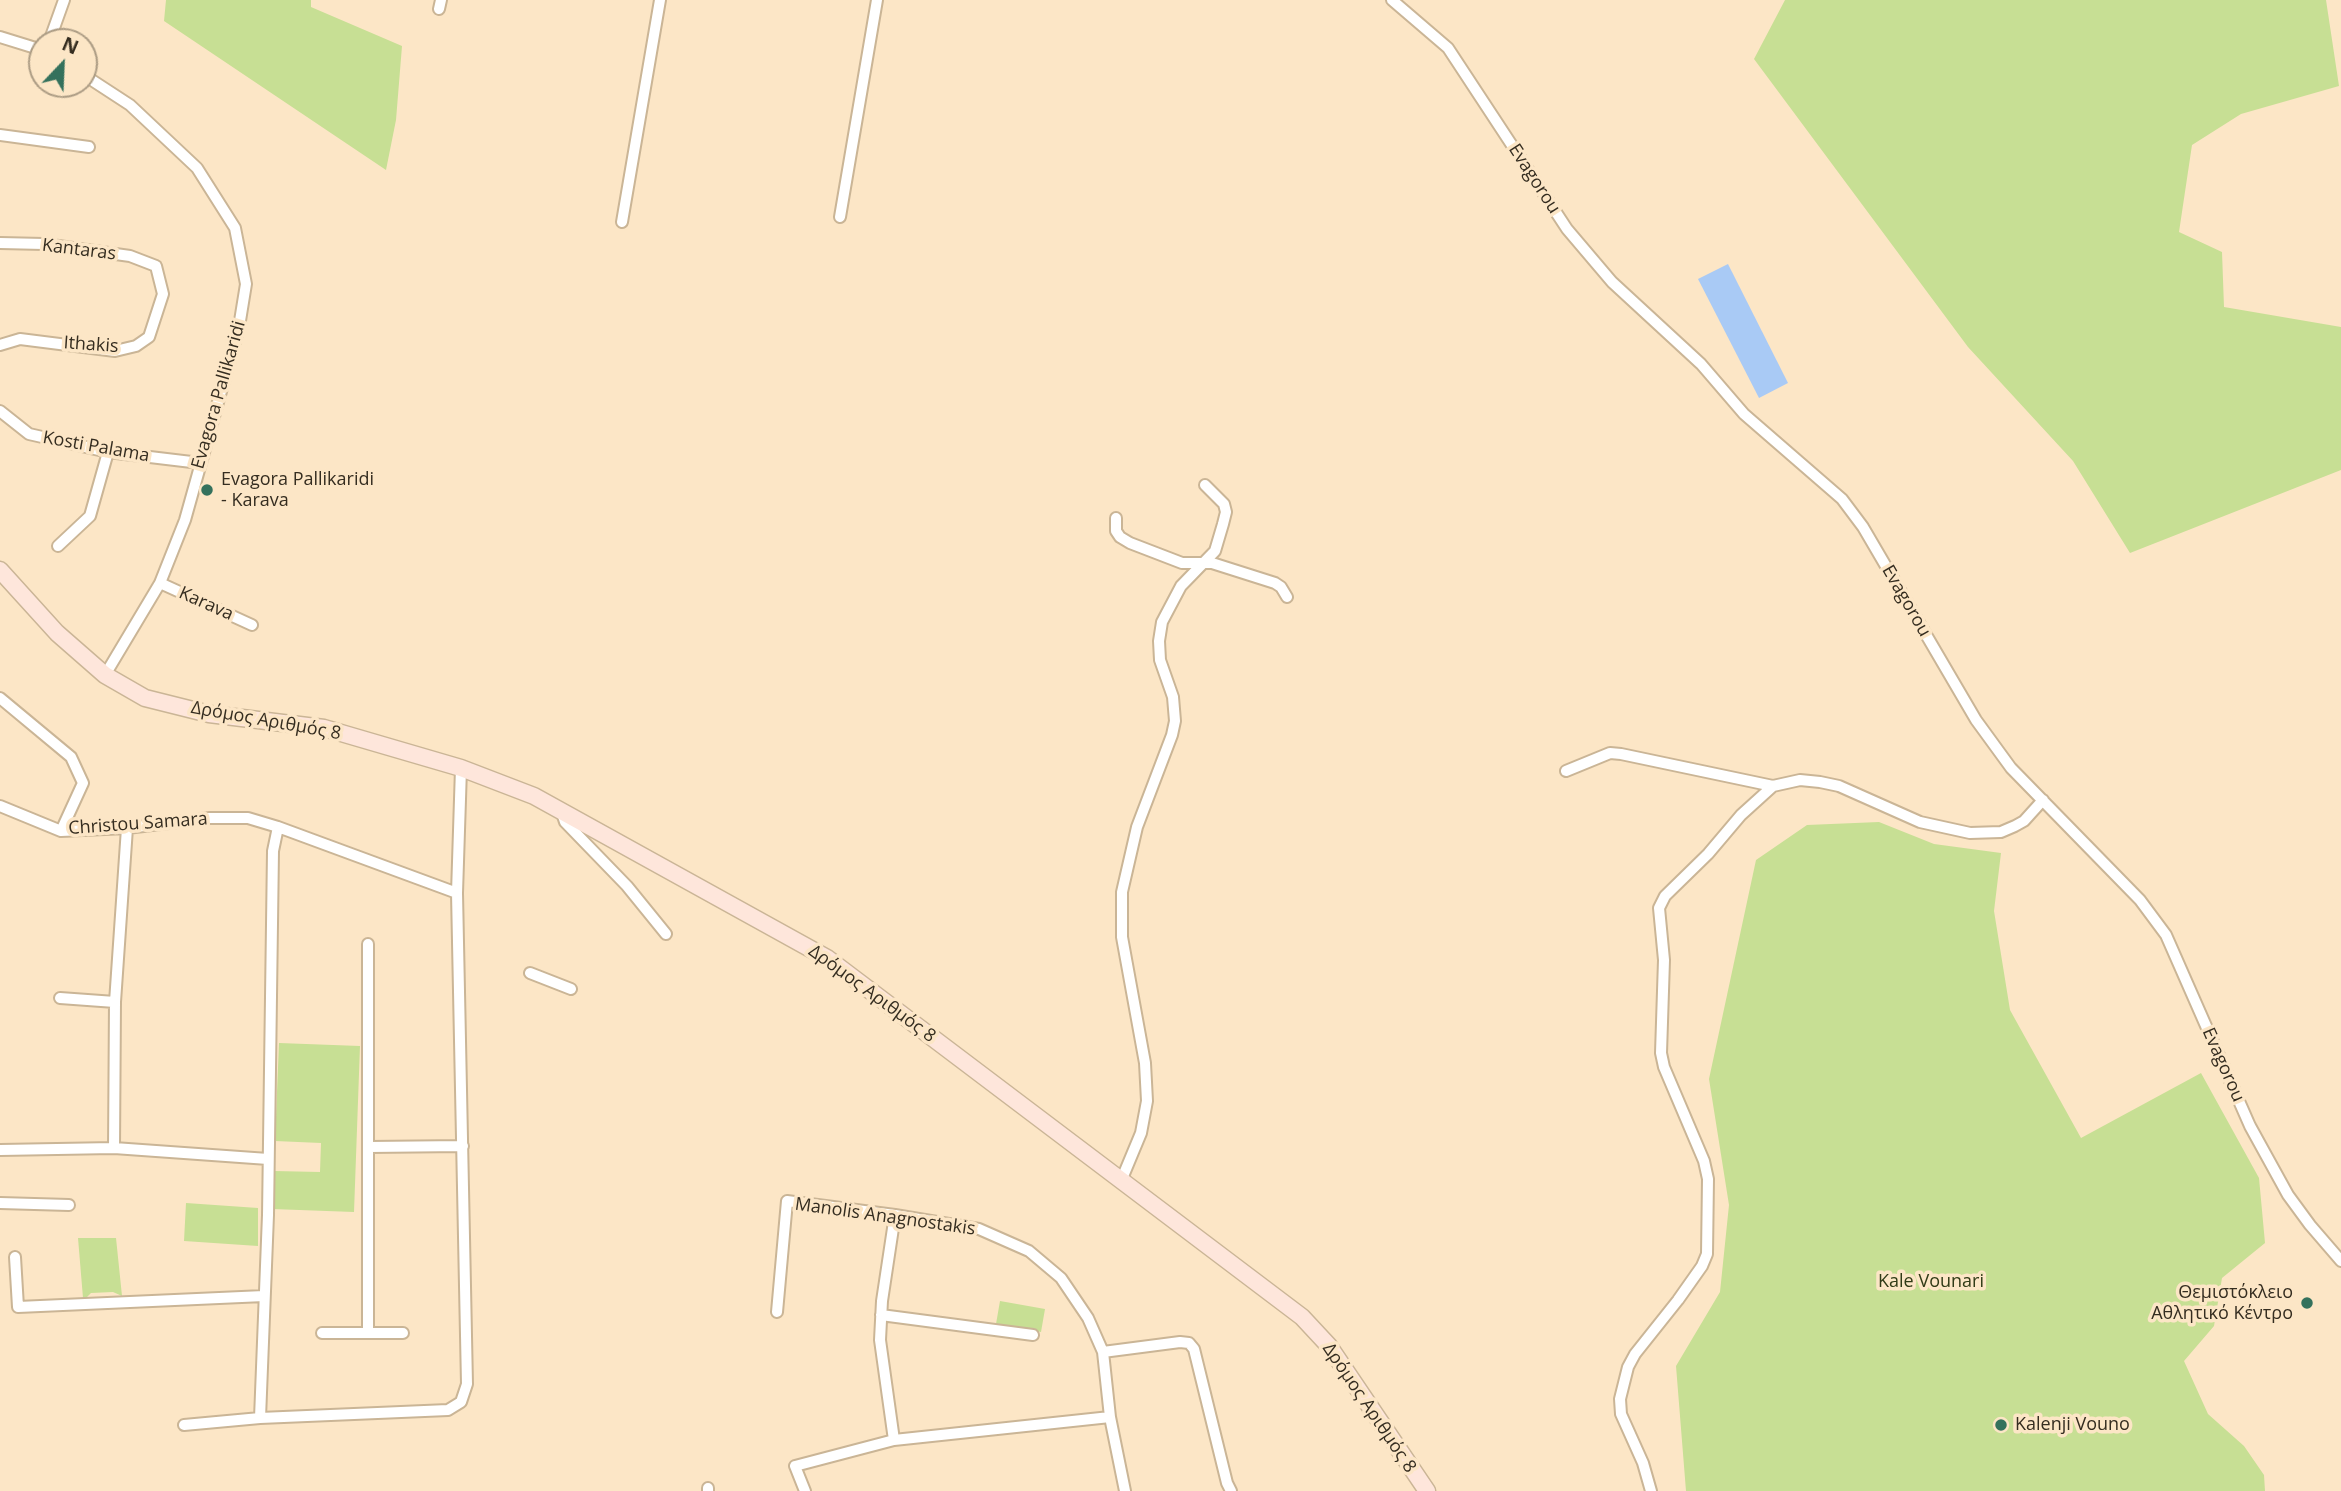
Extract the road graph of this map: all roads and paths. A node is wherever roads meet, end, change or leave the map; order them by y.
1 (64, 0) edge
2 (660, 0) edge
3 (877, 0) edge
4 (1392, 0) edge
5 (53, 28) edge
6 (0, 37) edge
7 (28, 46) edge
8 (98, 84) edge
9 (0, 135) edge
10 (89, 147) dead end
11 (840, 217) dead end
12 (622, 222) dead end
13 (0, 243) edge
14 (156, 266) joint
15 (0, 345) edge
16 (0, 411) edge
17 (108, 452) junction
18 (200, 463) junction
19 (1205, 485) dead end
20 (1116, 518) dead end
21 (58, 546) dead end
22 (1206, 563) junction
23 (0, 570) edge
24 (160, 583) junction
25 (1287, 597) dead end
26 (251, 625) dead end
27 (105, 676) junction
28 (0, 698) edge
29 (461, 768) junction
30 (1566, 771) dead end
31 (1773, 786) junction
32 (2043, 800) junction
33 (0, 806) edge
34 (560, 811) junction
35 (278, 827) junction
36 (127, 828) junction
37 (61, 831) junction
38 (457, 893) junction
39 (666, 934) dead end
40 (368, 944) dead end
41 (530, 973) dead end
42 (571, 989) dead end
43 (60, 998) dead end
44 (115, 1002) junction
45 (463, 1146) junction
46 (369, 1147) junction
47 (114, 1148) junction
48 (0, 1150) edge
49 (268, 1159) junction
50 (1121, 1181) junction
51 (0, 1203) edge
52 (68, 1205) dead end
53 (895, 1215) junction
54 (15, 1257) dead end
55 (2341, 1261) edge
56 (264, 1296) junction
57 (777, 1312) dead end
58 (881, 1315) junction
59 (322, 1333) dead end
60 (368, 1333) junction
61 (403, 1333) dead end
62 (1033, 1335) dead end
63 (1102, 1352) junction
64 (1110, 1417) junction
65 (260, 1418) junction
66 (184, 1425) dead end
67 (894, 1440) junction
68 (1419, 1488) edge
69 (805, 1491) edge
70 (1125, 1491) edge
71 (1231, 1491) edge
72 (1651, 1491) edge

1 - 5 street
2 - 12 street
3 - 11 street
4 - 32 street, Evagorou
6 - 7 street
8 - 18 street, Evagora Pallikaridi
9 - 10 street
13 - 14 street, Kantaras
14 - 15 street, Ithakis
16 - 17 street, Kosti Palama
17 - 18 street, Kosti Palama
17 - 21 street
18 - 24 street, Evagora Pallikaridi
19 - 22 street
20 - 22 street
22 - 25 street
22 - 50 street
23 - 27 street, Δρόμος Αριθμός 8
24 - 26 street, Karava
24 - 27 street, Evagora Pallikaridi
27 - 29 street, Δρόμος Αριθμός 8
28 - 37 street
29 - 34 street, Δρόμος Αριθμός 8
29 - 38 street
30 - 31 street
31 - 32 street
31 - 72 street
32 - 55 street, Evagorou
33 - 37 street, Christou Samara
34 - 39 street
34 - 50 street, Δρόμος Αριθμός 8
35 - 36 street, Christou Samara
35 - 38 street, Christou Samara
35 - 49 street
36 - 37 street, Christou Samara
36 - 44 street
38 - 45 street
40 - 46 street
41 - 42 street
43 - 44 street
44 - 47 street
45 - 46 street
45 - 65 street
46 - 60 street
47 - 48 street
47 - 49 street
49 - 56 street
50 - 68 street, Δρόμος Αριθμός 8
51 - 52 street
53 - 57 street, Manolis Anagnostakis
53 - 58 street
53 - 63 street, Manolis Anagnostakis
54 - 56 street
56 - 65 street
58 - 62 street
58 - 67 street
59 - 60 street
60 - 61 street
63 - 64 street, Manolis Anagnostakis
63 - 71 street
64 - 67 street
64 - 70 street, Manolis Anagnostakis
65 - 66 street
67 - 69 street

